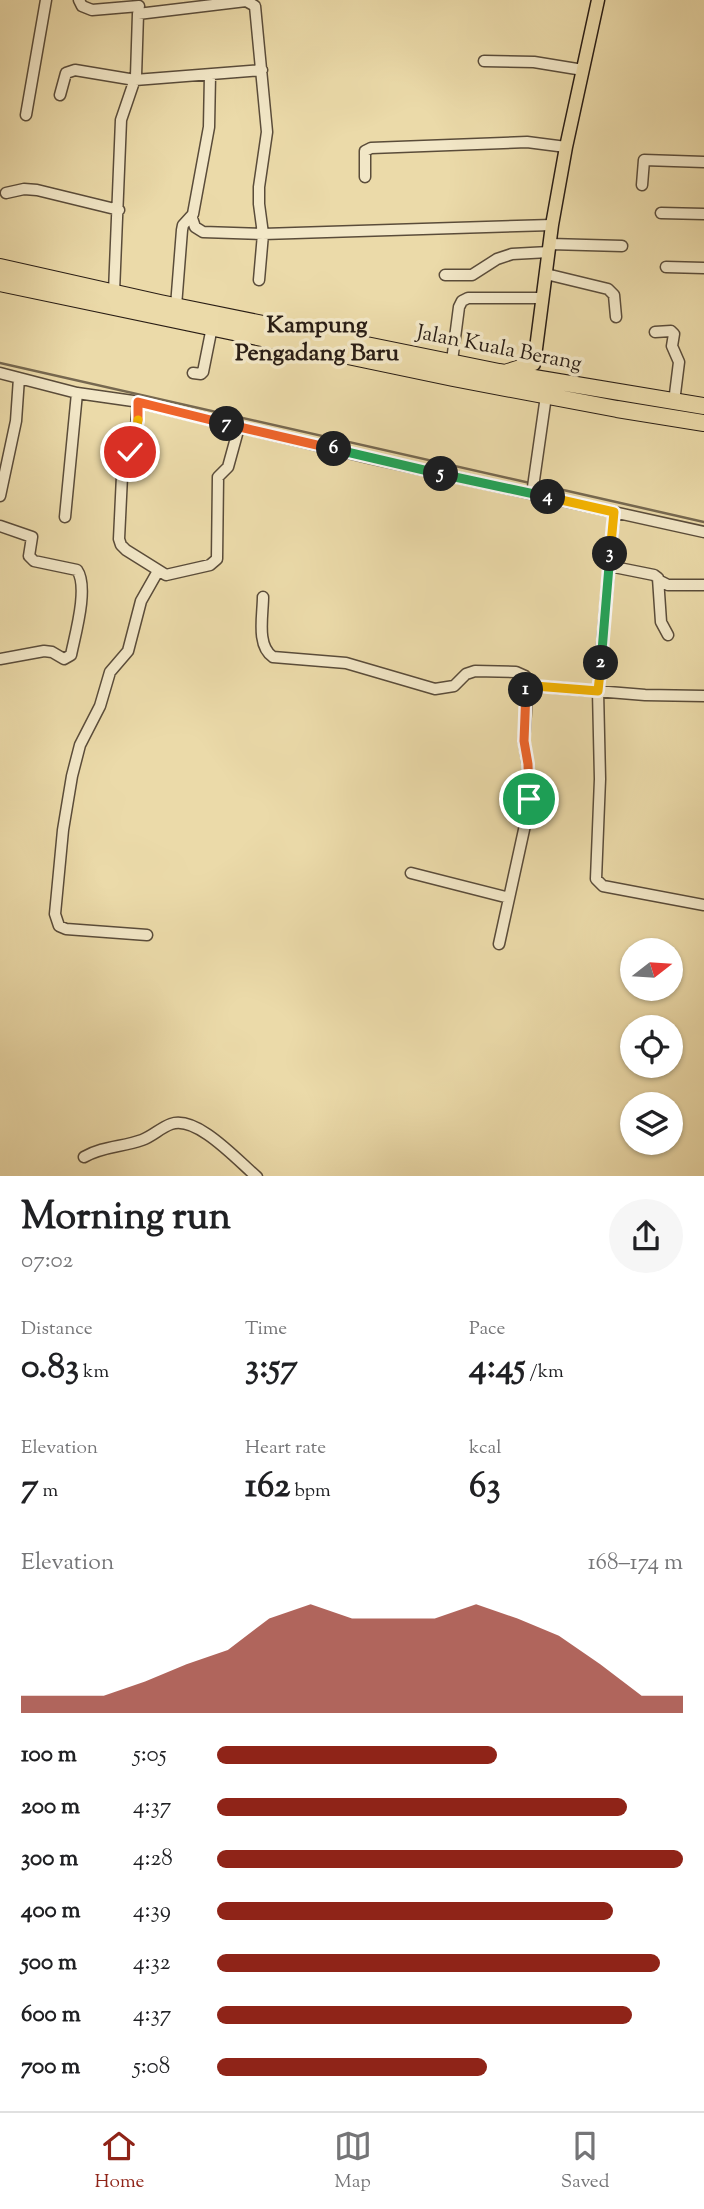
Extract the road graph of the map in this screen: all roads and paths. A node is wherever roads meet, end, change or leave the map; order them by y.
1 (46, 0) edge
2 (79, 0) edge
3 (598, 0) edge
4 (139, 7) edge
5 (484, 61) dead end
6 (262, 70) junction
7 (583, 70) junction
8 (209, 75) junction
9 (135, 80) junction
10 (60, 95) dead end
11 (26, 115) dead end
12 (566, 147) junction
13 (704, 162) edge
14 (365, 177) dead end
15 (642, 185) dead end
16 (6, 193) dead end
17 (119, 210) junction
18 (661, 213) dead end
19 (704, 214) edge
20 (192, 218) junction
21 (552, 225) junction
22 (264, 234) junction
23 (622, 246) dead end
24 (549, 248) junction
25 (0, 267) edge
26 (666, 267) dead end
27 (704, 268) edge
28 (546, 274) junction
29 (445, 275) dead end
30 (259, 280) dead end
31 (0, 283) edge
32 (114, 292) junction
33 (543, 298) junction
34 (176, 306) junction
35 (616, 317) dead end
36 (212, 327) junction
37 (655, 332) dead end
38 (538, 357) junction
39 (453, 370) junction
40 (499, 372) junction
41 (0, 373) edge
42 (193, 373) dead end
43 (19, 378) junction
44 (561, 383) junction
45 (537, 389) junction
46 (76, 393) junction
47 (138, 402) junction
48 (674, 402) junction
49 (704, 407) edge
50 (704, 424) edge
51 (239, 427) junction
52 (533, 486) junction
53 (0, 496) edge
54 (614, 512) junction
55 (65, 517) dead end
56 (0, 526) edge
57 (704, 532) edge
58 (609, 566) junction
59 (158, 571) junction
60 (660, 581) junction
61 (704, 585) edge
62 (262, 597) dead end
63 (668, 635) dead end
64 (0, 659) edge
65 (528, 681) junction
66 (598, 691) junction
67 (704, 696) edge
68 (411, 873) dead end
69 (509, 898) junction
70 (704, 905) edge
71 (147, 935) dead end
72 (499, 944) dead end
73 (85, 1157) dead end
74 (256, 1176) edge

1 - 11 street
2 - 4 street
3 - 7 main road
4 - 6 street
4 - 9 street
5 - 7 street
6 - 8 street
6 - 22 street
7 - 12 main road
8 - 9 street
8 - 20 street
9 - 10 street
9 - 17 street
12 - 14 street
12 - 21 main road
13 - 15 street
16 - 17 street
17 - 32 street
18 - 19 street
20 - 22 street
20 - 34 street
21 - 22 street
21 - 24 main road
22 - 30 street
23 - 24 street
24 - 28 main road
24 - 29 street
25 - 32 highway, Jalan Kuala Berang
26 - 27 street
28 - 33 main road
28 - 35 street
31 - 36 highway, Jalan Kuala Berang
32 - 34 highway, Jalan Kuala Berang
33 - 38 main road
33 - 39 street
34 - 39 highway, Jalan Kuala Berang
36 - 39 highway, Jalan Kuala Berang
36 - 42 street
37 - 48 street
38 - 40 highway
38 - 44 highway
38 - 45 main road
39 - 40 highway, Jalan Kuala Berang
39 - 45 highway, Jalan Kuala Berang
40 - 45 highway, Jalan Kuala Berang
41 - 43 street
43 - 46 street
43 - 53 street
44 - 45 highway, Jalan Kuala Berang
44 - 48 highway, Jalan Kuala Berang
45 - 50 highway, Jalan Kuala Berang
45 - 52 street
46 - 47 street
46 - 55 street
47 - 51 street
47 - 59 street
48 - 49 highway, Jalan Kuala Berang
51 - 52 street
51 - 59 street
52 - 54 street
54 - 57 street
54 - 58 street
56 - 64 street
58 - 60 street
58 - 66 street
59 - 71 street
60 - 61 street
60 - 63 street
62 - 65 street
65 - 66 street
65 - 69 street
66 - 67 street
66 - 70 street
68 - 69 street
69 - 72 street
73 - 74 street

